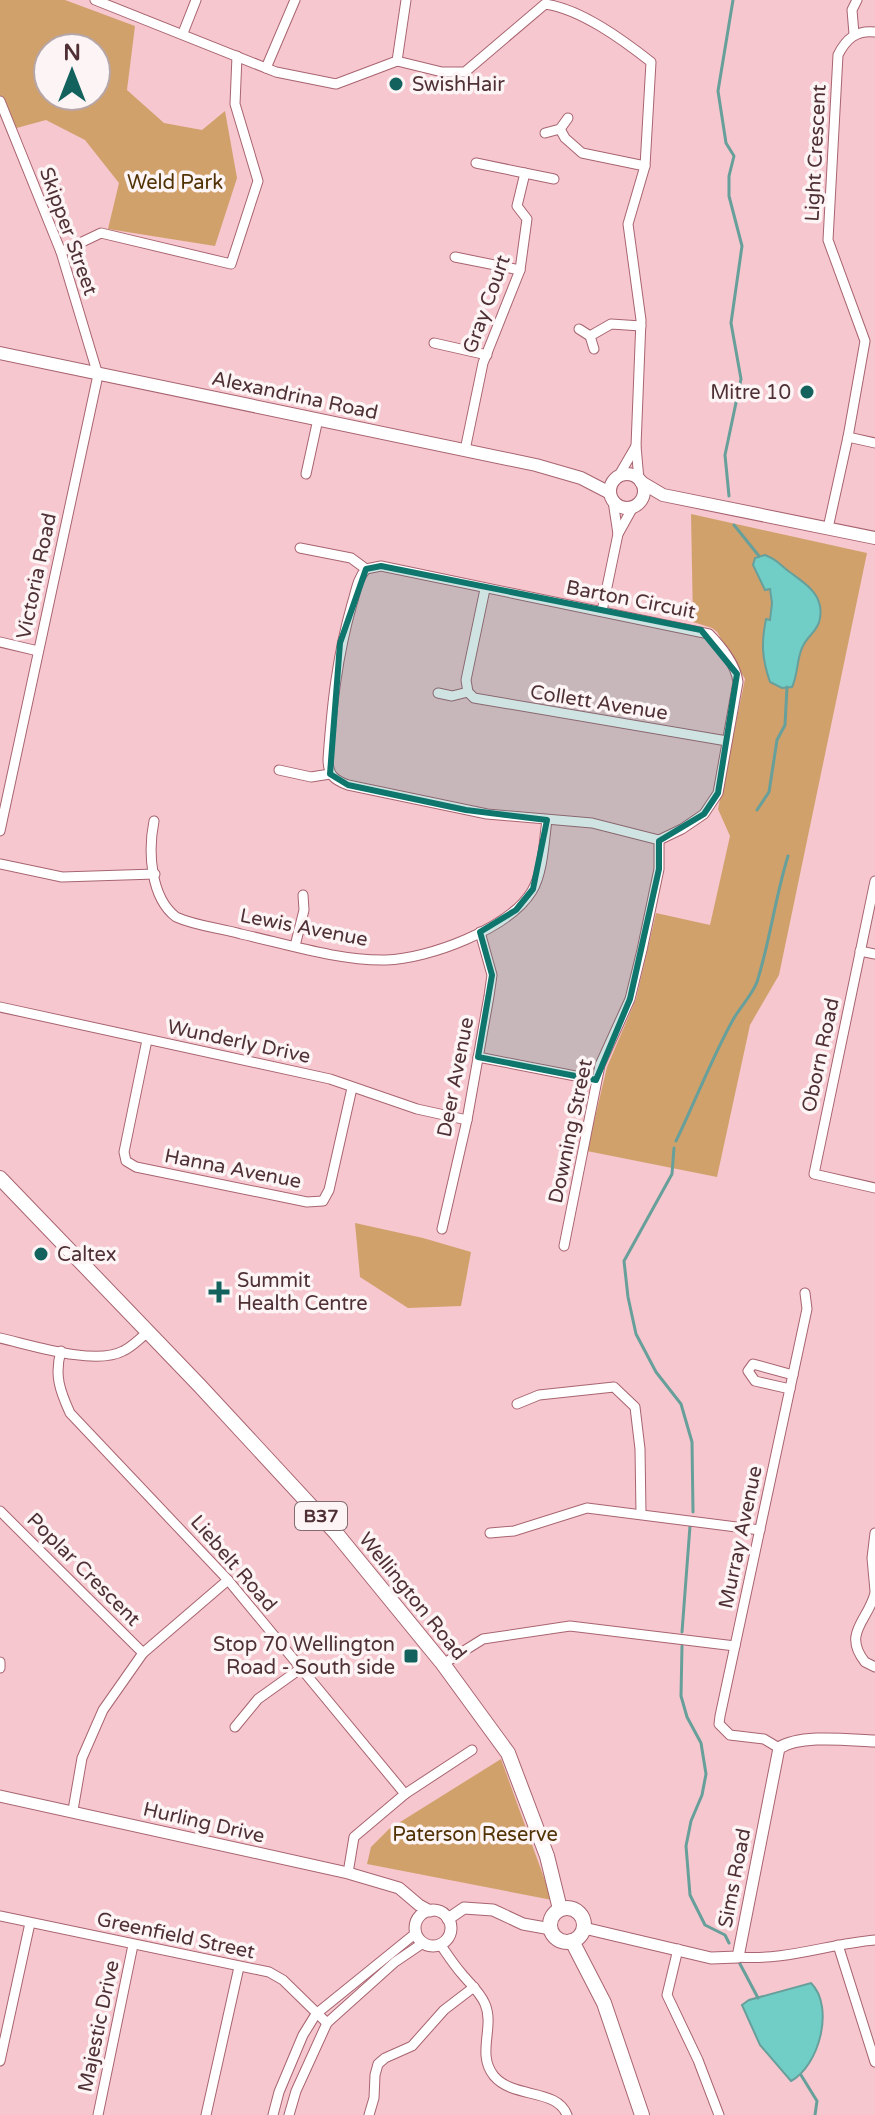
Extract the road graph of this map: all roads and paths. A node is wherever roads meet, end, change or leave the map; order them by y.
1 (95, 0) edge
2 (196, 0) edge
3 (295, 0) edge
4 (406, 0) edge
5 (857, 0) edge
6 (542, 2) edge
7 (875, 32) edge
8 (183, 33) junction
9 (854, 34) junction
10 (237, 56) junction
11 (397, 61) junction
12 (266, 68) junction
13 (0, 101) edge
14 (568, 118) dead end
15 (560, 129) junction
16 (545, 133) dead end
17 (476, 163) dead end
18 (645, 166) junction
19 (525, 173) junction
20 (554, 179) dead end
21 (61, 252) junction
22 (455, 257) dead end
23 (520, 270) junction
24 (641, 326) junction
25 (579, 329) dead end
26 (590, 336) junction
27 (434, 343) dead end
28 (594, 349) dead end
29 (0, 353) edge
30 (487, 355) junction
31 (98, 375) junction
32 (318, 419) junction
33 (848, 437) junction
34 (875, 443) edge
35 (636, 446) junction
36 (465, 450) junction
37 (306, 474) dead end
38 (581, 478) junction
39 (616, 478) junction
40 (640, 481) junction
41 (663, 495) junction
42 (611, 497) junction
43 (636, 506) junction
44 (828, 528) junction
45 (618, 534) junction
46 (875, 538) edge
47 (300, 548) dead end
48 (366, 569) junction
49 (485, 589) junction
50 (602, 611) junction
51 (0, 642) edge
52 (38, 651) junction
53 (468, 692) junction
54 (438, 693) dead end
55 (727, 741) junction
56 (279, 770) dead end
57 (330, 774) junction
58 (547, 820) junction
59 (154, 821) dead end
60 (0, 831) edge
61 (659, 840) junction
62 (0, 864) edge
63 (155, 874) junction
64 (875, 881) edge
65 (303, 895) dead end
66 (480, 932) junction
67 (295, 946) junction
68 (860, 951) junction
69 (875, 954) edge
70 (0, 1007) edge
71 (147, 1040) junction
72 (478, 1057) junction
73 (596, 1080) junction
74 (352, 1088) junction
75 (467, 1120) junction
76 (0, 1178) edge
77 (875, 1188) edge
78 (442, 1229) dead end
79 (564, 1246) dead end
80 (805, 1293) dead end
81 (148, 1332) junction
82 (0, 1338) edge
83 (61, 1351) junction
84 (793, 1375) junction
85 (790, 1389) junction
86 (517, 1404) dead end
87 (0, 1511) edge
88 (641, 1514) junction
89 (760, 1530) junction
90 (490, 1533) dead end
91 (875, 1533) edge
92 (228, 1580) junction
93 (875, 1592) edge
94 (735, 1646) junction
95 (143, 1653) junction
96 (443, 1664) junction
97 (875, 1667) edge
98 (300, 1669) junction
99 (235, 1727) dead end
100 (875, 1741) edge
101 (779, 1748) junction
102 (472, 1750) dead end
103 (405, 1794) junction
104 (0, 1796) edge
105 (73, 1810) junction
106 (348, 1873) junction
107 (399, 1888) junction
108 (560, 1909) junction
109 (430, 1911) junction
110 (0, 1916) edge
111 (448, 1919) junction
112 (30, 1923) junction
113 (584, 1928) junction
114 (551, 1929) junction
115 (418, 1933) junction
116 (875, 1940) edge
117 (572, 1941) junction
118 (440, 1944) junction
119 (133, 1945) junction
120 (838, 1945) junction
121 (678, 1949) junction
122 (738, 1957) junction
123 (239, 1967) junction
124 (474, 1987) junction
125 (316, 2014) junction
126 (327, 2023) junction
127 (4, 2024) edge
128 (874, 2055) edge
129 (0, 2061) edge
130 (98, 2115) edge
131 (206, 2115) edge
132 (273, 2115) edge
133 (289, 2115) edge
134 (369, 2115) edge
135 (567, 2115) edge
136 (642, 2115) edge
137 (719, 2115) edge

1 - 8 street
2 - 8 street
3 - 12 street
4 - 11 street
5 - 9 street
6 - 11 street
6 - 18 street
7 - 9 street
8 - 10 street
9 - 33 street, Light Crescent
10 - 12 street
10 - 21 street
11 - 12 street
13 - 21 street, Skipper Street
14 - 15 street
15 - 16 street
15 - 18 street
17 - 19 street
18 - 24 street
19 - 20 street
19 - 23 street, Gray Court
21 - 31 street, Skipper Street
22 - 23 street
23 - 30 street, Gray Court
24 - 26 street
24 - 35 street
25 - 26 street
26 - 28 street
27 - 30 street
29 - 31 main road, Alexandrina Road
30 - 36 street, Gray Court
31 - 32 main road, Alexandrina Road
31 - 52 street, Victoria Road
32 - 36 main road, Alexandrina Road
32 - 37 street
33 - 34 street
33 - 44 street, Light Crescent
35 - 39 street
35 - 40 street
36 - 38 main road, Alexandrina Road
38 - 39 main road, Alexandrina Road
38 - 42 main road, Alexandrina Road
39 - 40 main road
39 - 42 main road
40 - 41 main road
40 - 43 main road
41 - 43 main road
41 - 44 main road
42 - 43 main road
42 - 45 street
43 - 45 street
44 - 46 main road
45 - 50 street
47 - 48 street, Barton Circuit
48 - 49 street, Barton Circuit
48 - 57 street
49 - 50 street, Barton Circuit
49 - 53 street
50 - 55 street, Barton Circuit
51 - 52 street
52 - 60 street, Victoria Road
53 - 54 street, Collett Avenue
53 - 55 street, Collett Avenue
55 - 61 street, Barton Circuit
56 - 57 street
57 - 58 street
58 - 61 street
58 - 66 street, Lewis Avenue
59 - 63 street, Lewis Avenue
61 - 73 street, Downing Street
62 - 63 street
63 - 67 street, Lewis Avenue
64 - 68 street, Oborn Road
65 - 67 street
66 - 67 street, Lewis Avenue
66 - 72 street, Deer Avenue
68 - 69 street
68 - 77 street, Oborn Road
70 - 71 street, Wunderly Drive
71 - 74 street, Wunderly Drive
71 - 74 street, Hanna Avenue
72 - 73 street
72 - 75 street, Deer Avenue
73 - 79 street, Downing Street
74 - 75 street, Wunderly Drive
75 - 78 street, Deer Avenue
76 - 81 main road, Wellington Road / B37
80 - 84 street, Murray Avenue
81 - 83 street
81 - 96 main road, Wellington Road / B37
82 - 83 street
83 - 92 street, Liebelt Road
84 - 85 street, Murray Avenue
84 - 85 street
85 - 89 street, Murray Avenue
86 - 88 street
87 - 95 street, Poplar Crescent
88 - 89 street
88 - 90 street
89 - 94 street, Murray Avenue
91 - 93 street
92 - 95 street
92 - 98 street, Liebelt Road
93 - 97 street
94 - 96 street
94 - 101 street, Murray Avenue
95 - 105 street
96 - 108 main road, Wellington Road / B37
98 - 99 street
98 - 103 street, Liebelt Road
100 - 101 street
101 - 122 street, Sims Road
102 - 103 street
103 - 106 street
104 - 105 street, Hurling Drive
105 - 106 street, Hurling Drive
106 - 107 street, Hurling Drive
107 - 109 street, Hurling Drive
107 - 115 street
108 - 113 main road
108 - 114 main road
109 - 111 street
109 - 115 street
110 - 112 street, Greenfield Street
111 - 114 street
111 - 118 street
112 - 119 street, Greenfield Street
112 - 127 street
113 - 117 main road
113 - 121 street, Sims Road
114 - 117 main road
115 - 118 street
115 - 125 street
115 - 126 street
116 - 120 street
117 - 136 main road
118 - 124 street
119 - 123 street, Greenfield Street
119 - 130 street, Majestic Drive
120 - 122 street
120 - 128 street
121 - 122 street, Sims Road
121 - 137 street
123 - 125 street, Greenfield Street
123 - 131 street
124 - 134 street
124 - 135 street
125 - 126 street, Greenfield Street
125 - 132 street
126 - 133 street
127 - 129 street

